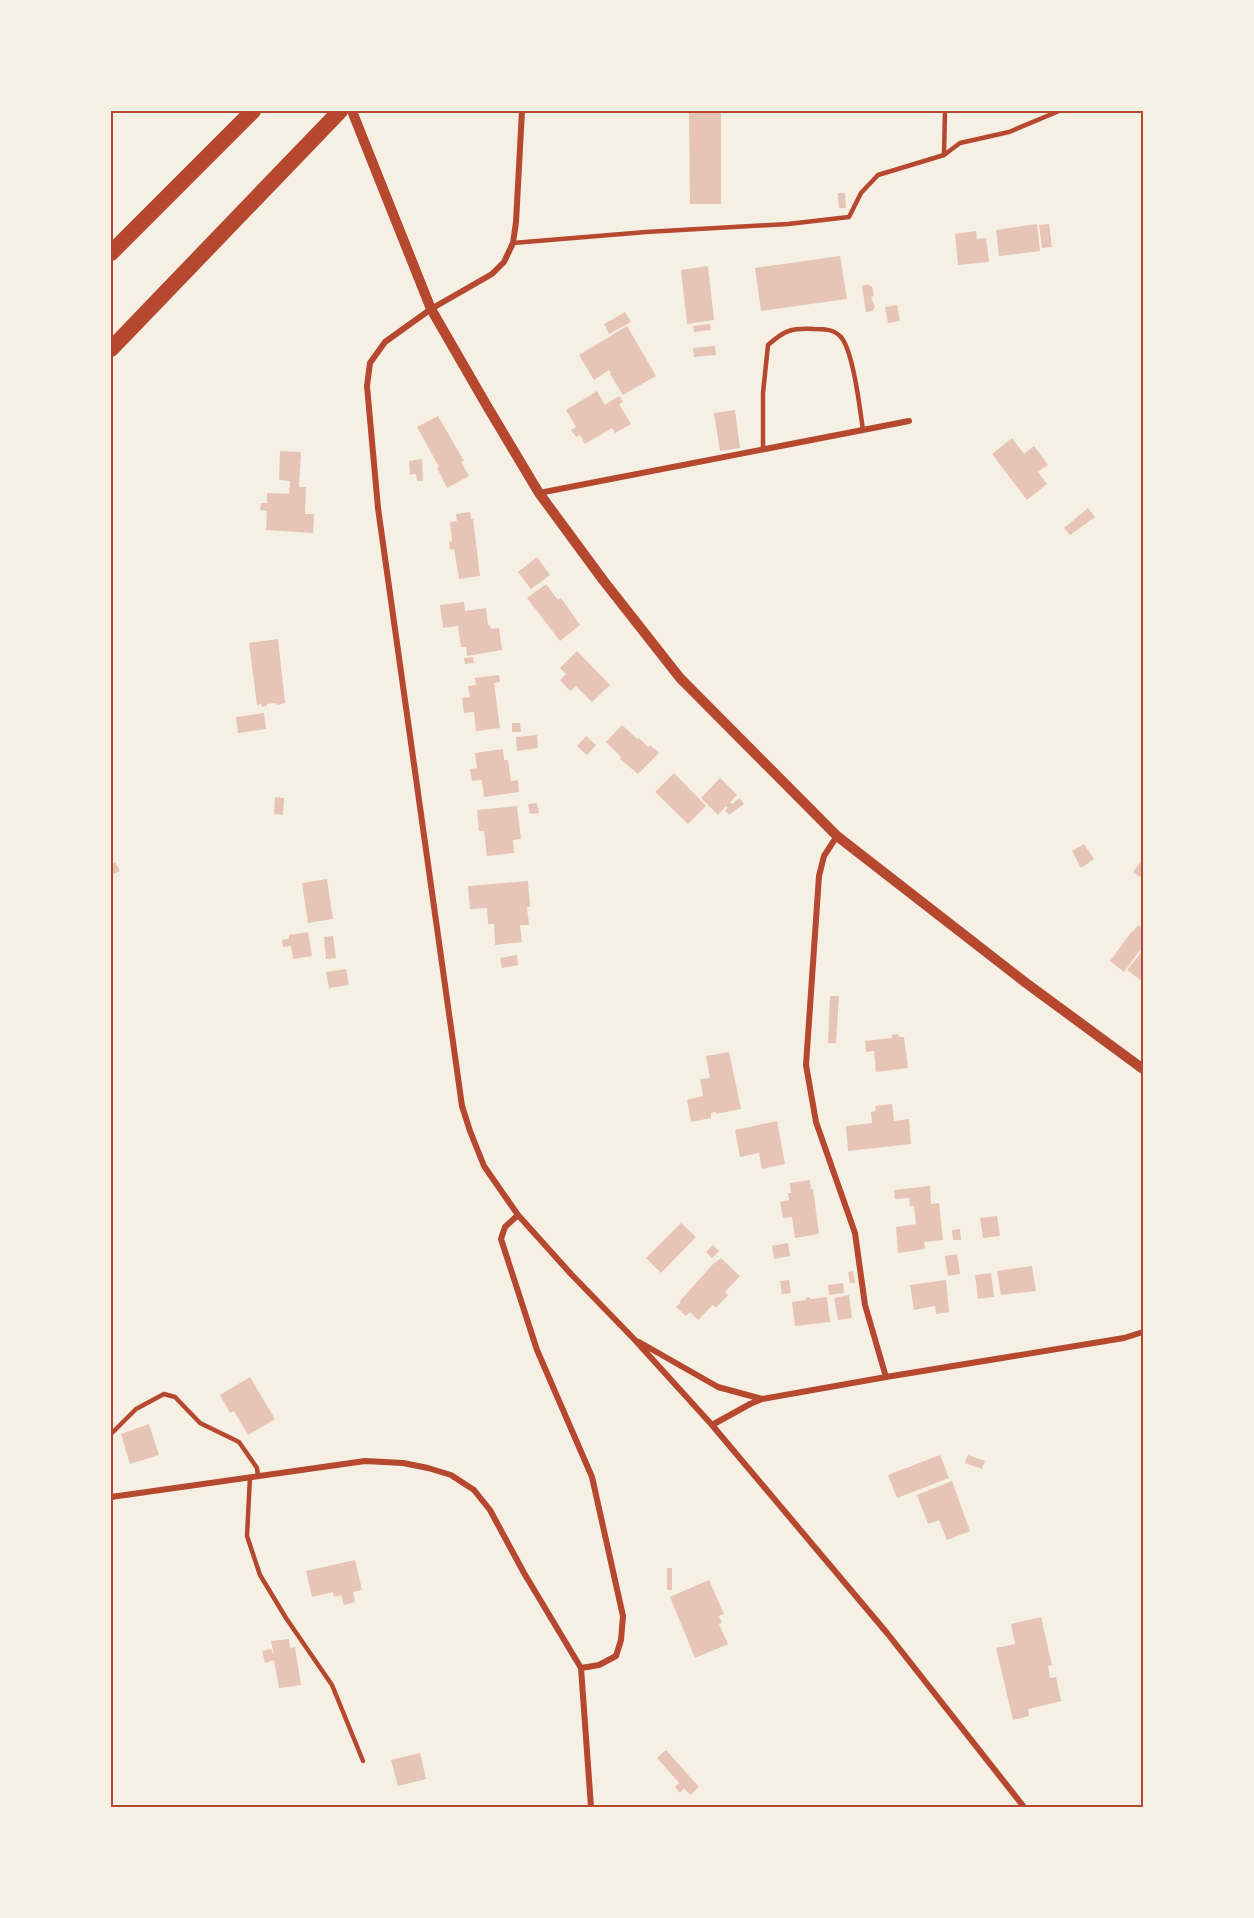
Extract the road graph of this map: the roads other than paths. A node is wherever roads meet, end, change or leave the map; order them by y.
1 (340, 111) edge
2 (352, 111) edge
3 (522, 111) edge
4 (945, 111) edge
5 (1059, 111) edge
6 (247, 116) edge
7 (944, 154) junction
8 (513, 243) junction
9 (111, 253) edge
10 (432, 309) junction
11 (111, 349) edge
12 (909, 421) dead end
13 (863, 430) junction
14 (763, 450) junction
15 (539, 493) junction
16 (837, 836) junction
17 (1143, 1069) edge
18 (518, 1215) junction
19 (1143, 1332) edge
20 (634, 1339) junction
21 (886, 1377) junction
22 (762, 1400) junction
23 (712, 1425) junction
24 (111, 1434) edge
25 (258, 1476) junction
26 (249, 1477) junction
27 (111, 1497) edge
28 (581, 1668) junction
29 (363, 1761) dead end
30 (591, 1807) edge
31 (1024, 1807) edge

1 - 11 highway
2 - 10 street
3 - 8 street
4 - 7 lane
5 - 7 lane
6 - 9 highway
7 - 8 lane
8 - 10 street
10 - 15 street
10 - 18 street
12 - 13 street
13 - 14 street
13 - 14 lane
14 - 15 street
15 - 16 street
16 - 17 street
16 - 21 street
18 - 20 street
18 - 28 street
19 - 21 street
20 - 22 street
20 - 23 street
21 - 22 street
22 - 23 street
23 - 31 street
24 - 25 lane
25 - 26 street
25 - 28 street
26 - 27 street
26 - 29 lane
28 - 30 street

